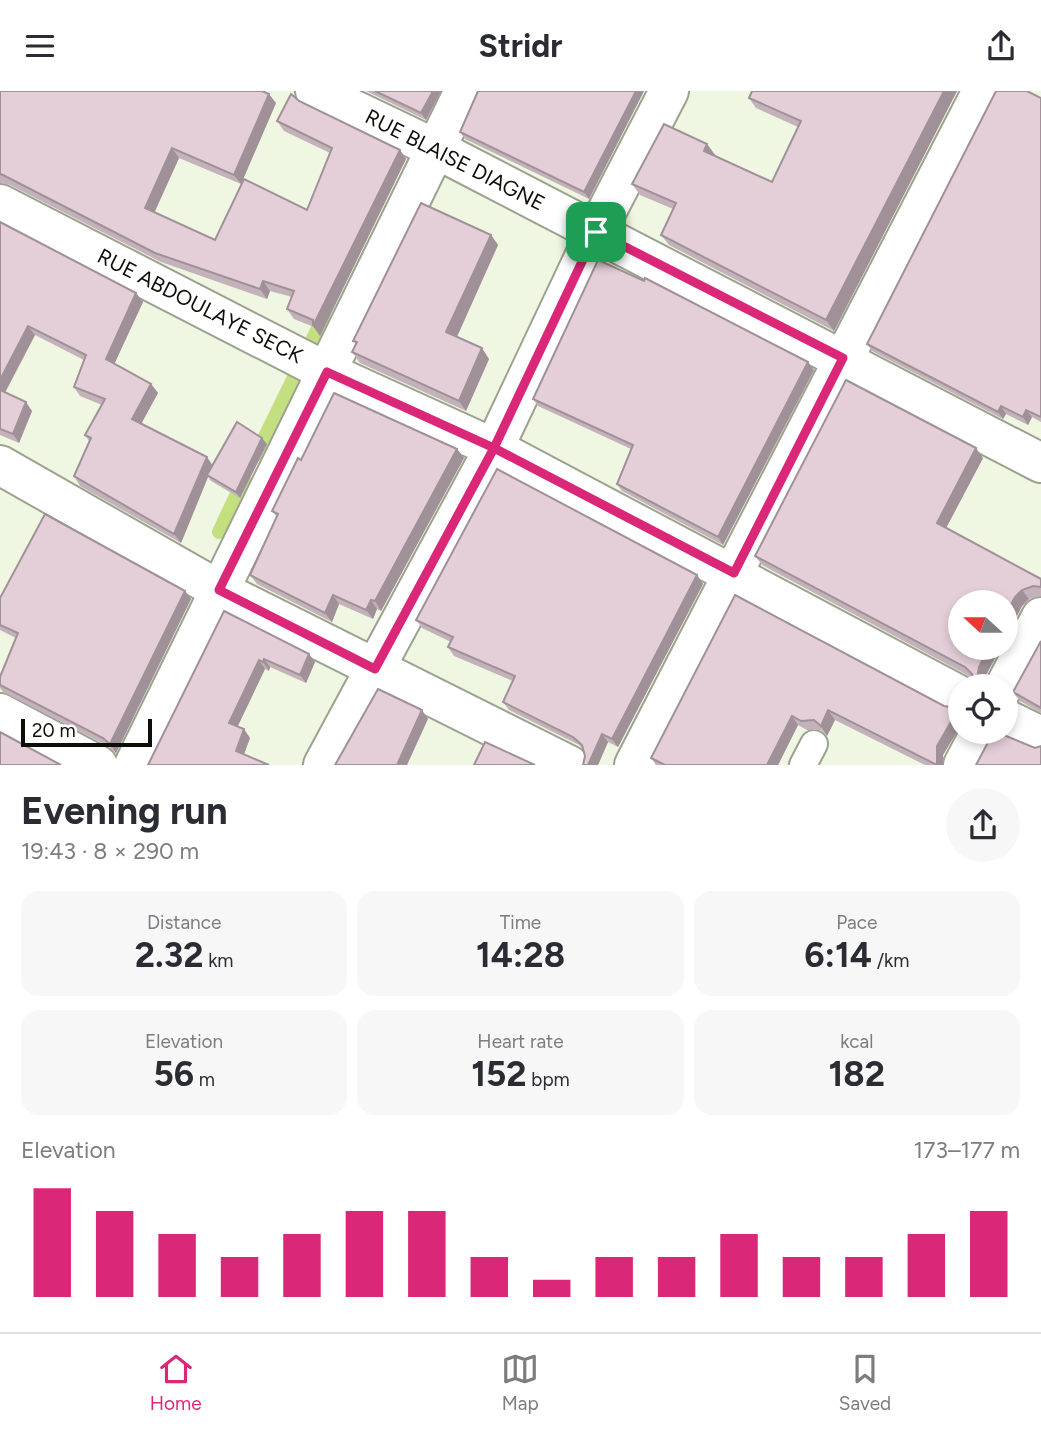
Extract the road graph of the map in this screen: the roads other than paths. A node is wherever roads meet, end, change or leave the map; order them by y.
1 (315, 91) edge
2 (464, 91) edge
3 (669, 91) edge
4 (982, 91) edge
5 (436, 149) junction
6 (0, 204) edge
7 (596, 232) junction
8 (843, 358) junction
9 (327, 372) junction
10 (494, 448) junction
11 (1041, 463) edge
12 (0, 465) edge
13 (734, 573) junction
14 (219, 590) junction
15 (1041, 617) edge
16 (375, 669) junction
17 (1011, 674) edge
18 (948, 689) edge
19 (0, 713) edge
20 (1018, 725) edge
21 (1041, 736) edge
22 (974, 744) edge
23 (98, 765) edge
24 (134, 765) edge
25 (323, 765) edge
26 (569, 765) edge
27 (634, 765) edge
28 (963, 765) edge

1 - 5 street, RUE BLAISE DIAGNE
2 - 5 street
3 - 7 street
4 - 8 street
5 - 7 street, RUE BLAISE DIAGNE
5 - 9 street
6 - 9 street, RUE ABDOULAYE SECK
7 - 8 street, RUE BLAISE DIAGNE
7 - 10 street
8 - 11 street, RUE BLAISE DIAGNE
8 - 13 street
9 - 10 street, RUE ABDOULAYE SECK
9 - 14 street
10 - 13 street, RUE ABDOULAYE SECK
10 - 16 street
12 - 14 street
13 - 18 street, RUE ABDOULAYE SECK
13 - 27 street
14 - 16 street
14 - 24 street
15 - 17 street
16 - 25 street
16 - 26 street
19 - 23 street
20 - 21 street
22 - 28 street

